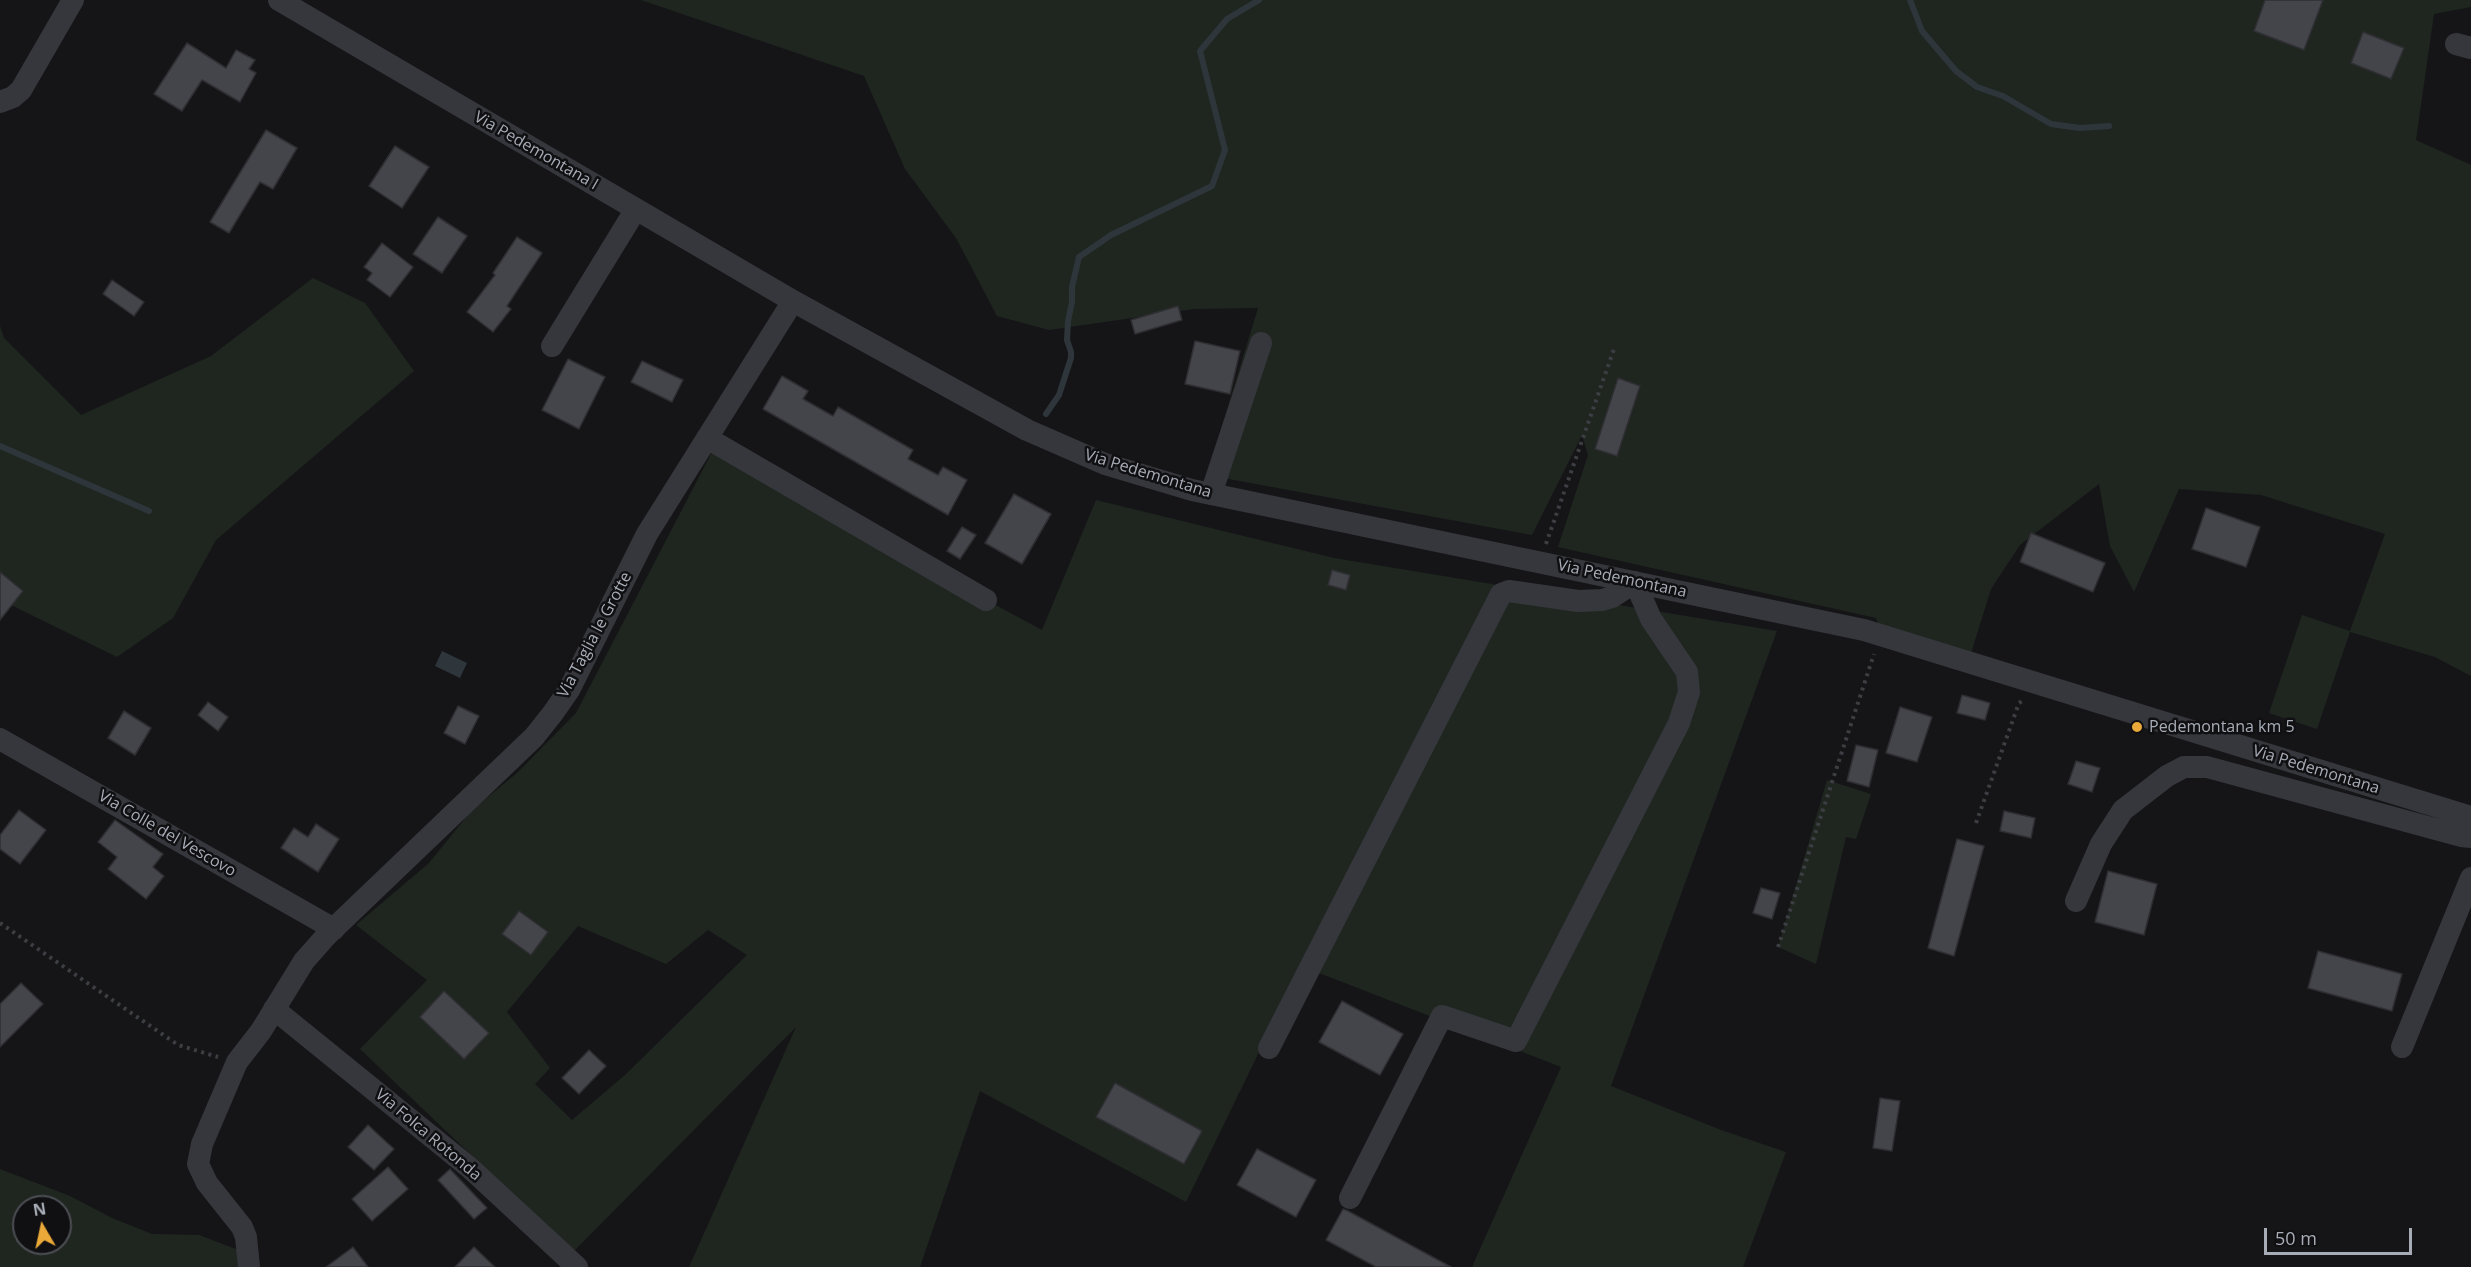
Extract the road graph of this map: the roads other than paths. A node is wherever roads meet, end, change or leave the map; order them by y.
1 (73, 0) edge
2 (279, 0) edge
3 (0, 102) edge
4 (636, 209) junction
5 (793, 301) junction
6 (1261, 344) dead end
7 (552, 346) dead end
8 (707, 438) junction
9 (1211, 494) junction
10 (1635, 582) junction
11 (986, 600) dead end
12 (0, 739) edge
13 (2471, 818) edge
14 (2471, 837) edge
15 (2471, 878) edge
16 (2076, 901) dead end
17 (334, 929) junction
18 (274, 1009) junction
19 (2402, 1047) dead end
20 (1269, 1048) dead end
21 (1350, 1198) dead end
22 (249, 1267) edge
23 (577, 1267) edge

1 - 3 street
2 - 4 street, Via Pedemontana I
4 - 5 street, Via Pedemontana I
4 - 7 street
5 - 8 street, Via Taglia le Grotte
5 - 9 street, Via Pedemontana
6 - 9 street
8 - 11 street
8 - 17 street, Via Taglia le Grotte
9 - 10 street, Via Pedemontana
10 - 13 street, Via Pedemontana
10 - 20 street
10 - 21 street
12 - 17 street, Via Colle del Vescovo
14 - 16 street
15 - 19 street
17 - 18 street, Via Taglia le Grotte
18 - 22 street, Via Taglia le Grotte
18 - 23 street, Via Folca Rotonda

